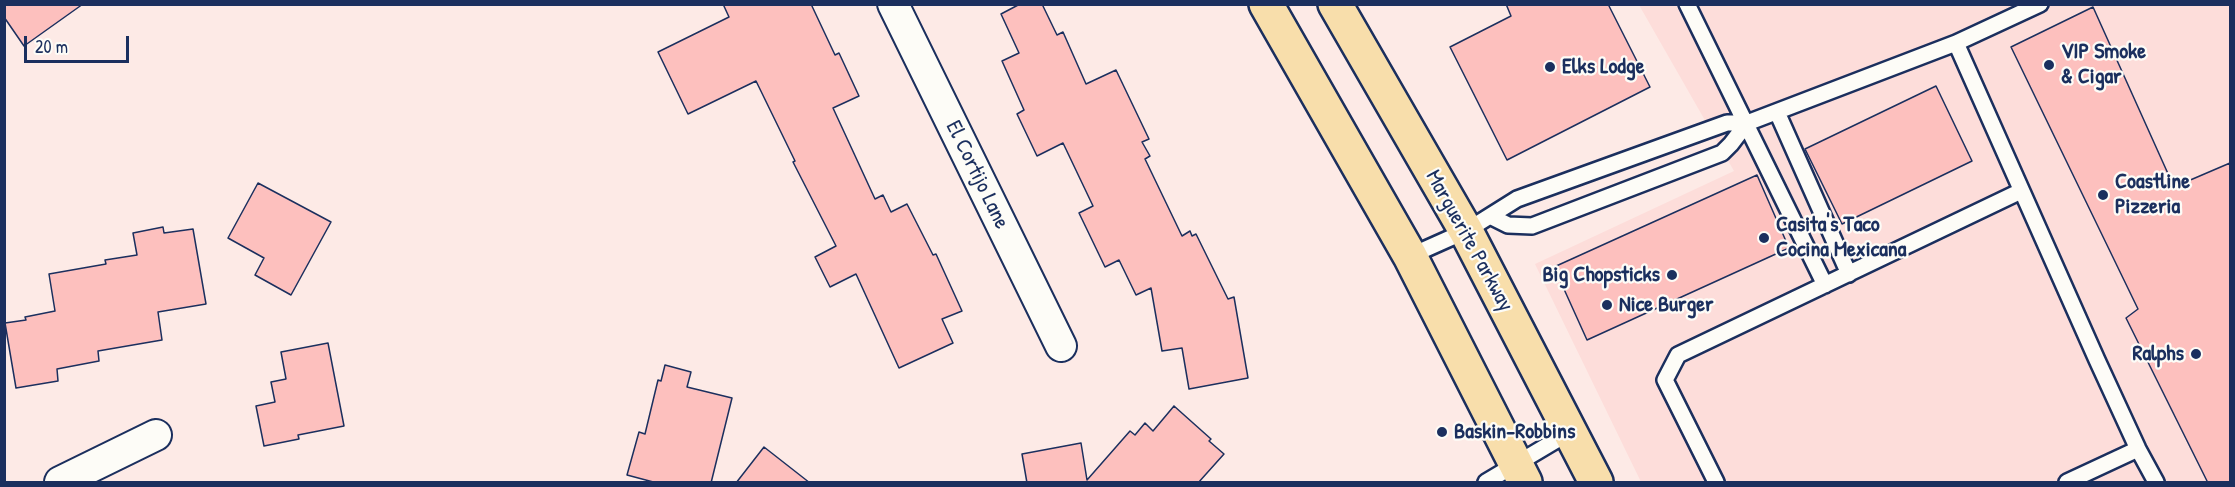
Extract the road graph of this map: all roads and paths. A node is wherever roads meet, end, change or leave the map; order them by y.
1 (893, 4) edge
2 (1266, 4) edge
3 (1335, 4) edge
4 (1687, 4) edge
5 (2040, 4) edge
6 (1956, 43) junction
7 (1777, 112) junction
8 (1747, 123) junction
9 (2021, 190) junction
10 (1478, 223) junction
11 (1410, 256) junction
12 (1849, 274) junction
13 (1825, 285) junction
14 (1061, 346) dead end
15 (1570, 432) junction
16 (156, 435) dead end
17 (2138, 449) junction
18 (1520, 474) edge
19 (60, 483) edge
20 (1486, 483) edge
21 (1596, 483) edge
22 (1716, 483) edge
23 (2067, 483) edge
24 (2156, 483) edge

1 - 14 street, El Cortijo Lane
2 - 11 main road
3 - 10 main road, Marguerite Parkway
4 - 8 lane
5 - 6 lane
6 - 7 lane
6 - 9 lane
7 - 8 lane
7 - 12 lane
8 - 10 lane
8 - 10 lane
8 - 13 lane
9 - 12 lane
9 - 17 lane
10 - 11 lane
10 - 15 main road, Marguerite Parkway
11 - 18 main road
12 - 13 lane
13 - 22 lane
15 - 18 lane
15 - 21 main road, Marguerite Parkway
16 - 19 street
17 - 23 lane
17 - 24 lane
18 - 20 lane

